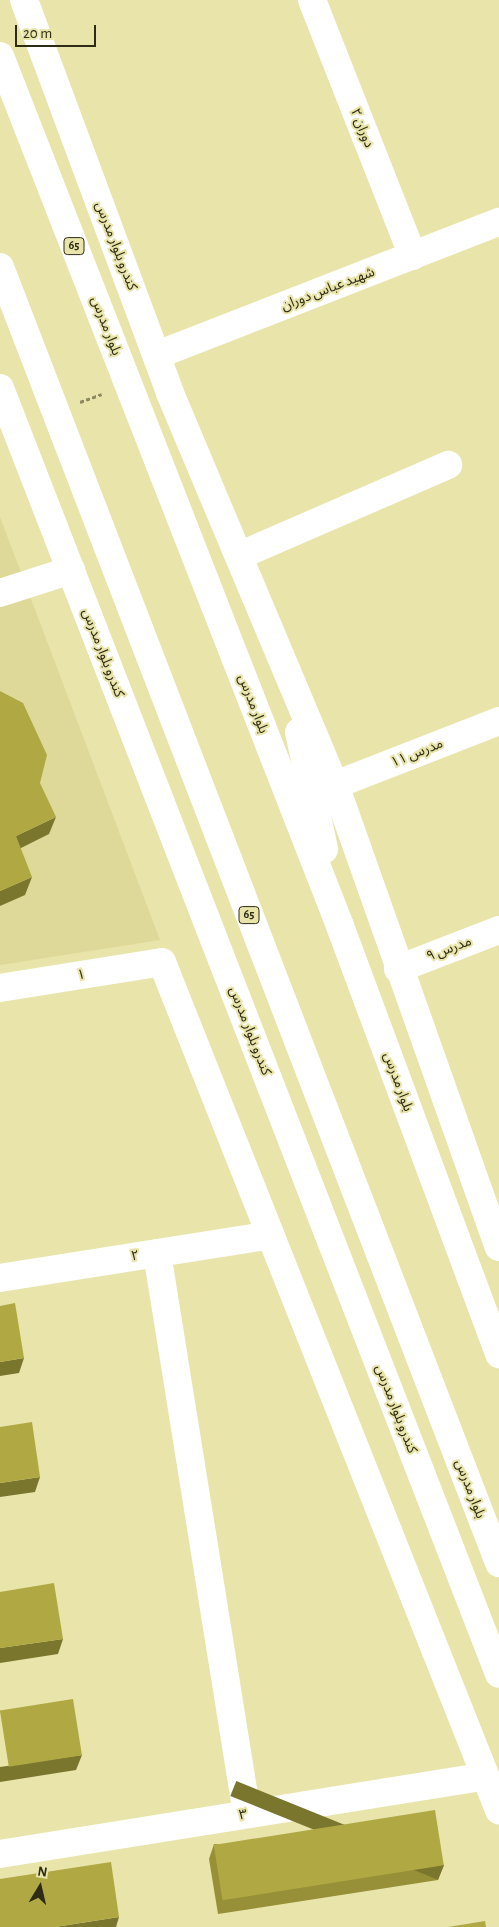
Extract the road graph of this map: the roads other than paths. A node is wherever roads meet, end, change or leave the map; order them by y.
1 (24, 0) edge
2 (312, 0) edge
3 (0, 56) edge
4 (499, 222) edge
5 (413, 256) junction
6 (0, 267) edge
7 (157, 356) junction
8 (0, 388) edge
9 (448, 465) dead end
10 (79, 472) junction
11 (40, 491) junction
12 (241, 555) junction
13 (71, 570) junction
14 (0, 593) edge
15 (287, 672) junction
16 (499, 721) edge
17 (335, 785) junction
18 (340, 926) junction
19 (499, 930) edge
20 (398, 968) junction
21 (0, 988) edge
22 (271, 1235) junction
23 (499, 1247) edge
24 (157, 1253) junction
25 (0, 1278) edge
26 (499, 1354) edge
27 (499, 1563) edge
28 (499, 1674) edge
29 (486, 1776) junction
30 (499, 1810) edge
31 (247, 1814) junction
32 (0, 1854) edge

1 - 7 main road, کندرو بلوار مدرس
2 - 5 main road, دوران ۲
3 - 18 main road, بلوار مدرس / 65
4 - 5 main road, شهید عباس دوران
5 - 7 main road, شهید عباس دوران
6 - 10 main road, بلوار مدرس / 65
7 - 12 main road, کندرو بلوار مدرس
8 - 11 main road, کندرو بلوار مدرس
9 - 12 main road
10 - 11 main road
10 - 27 main road, بلوار مدرس / 65
11 - 13 main road, کندرو بلوار مدرس
12 - 15 main road, کندرو بلوار مدرس
13 - 14 main road
13 - 28 main road, کندرو بلوار مدرس
15 - 17 main road, کندرو بلوار مدرس
15 - 18 main road
16 - 17 main road, مدرس ۱۱
17 - 20 main road, کندرو بلوار مدرس
18 - 26 main road, بلوار مدرس / 65
19 - 20 main road, مدرس ۹
20 - 23 main road, کندرو بلوار مدرس
21 - 22 main road, ۱
22 - 24 main road, ۲
22 - 29 main road
24 - 25 main road, ۲
24 - 31 main road
29 - 30 main road
29 - 31 main road, ۳
31 - 32 main road, ۳

